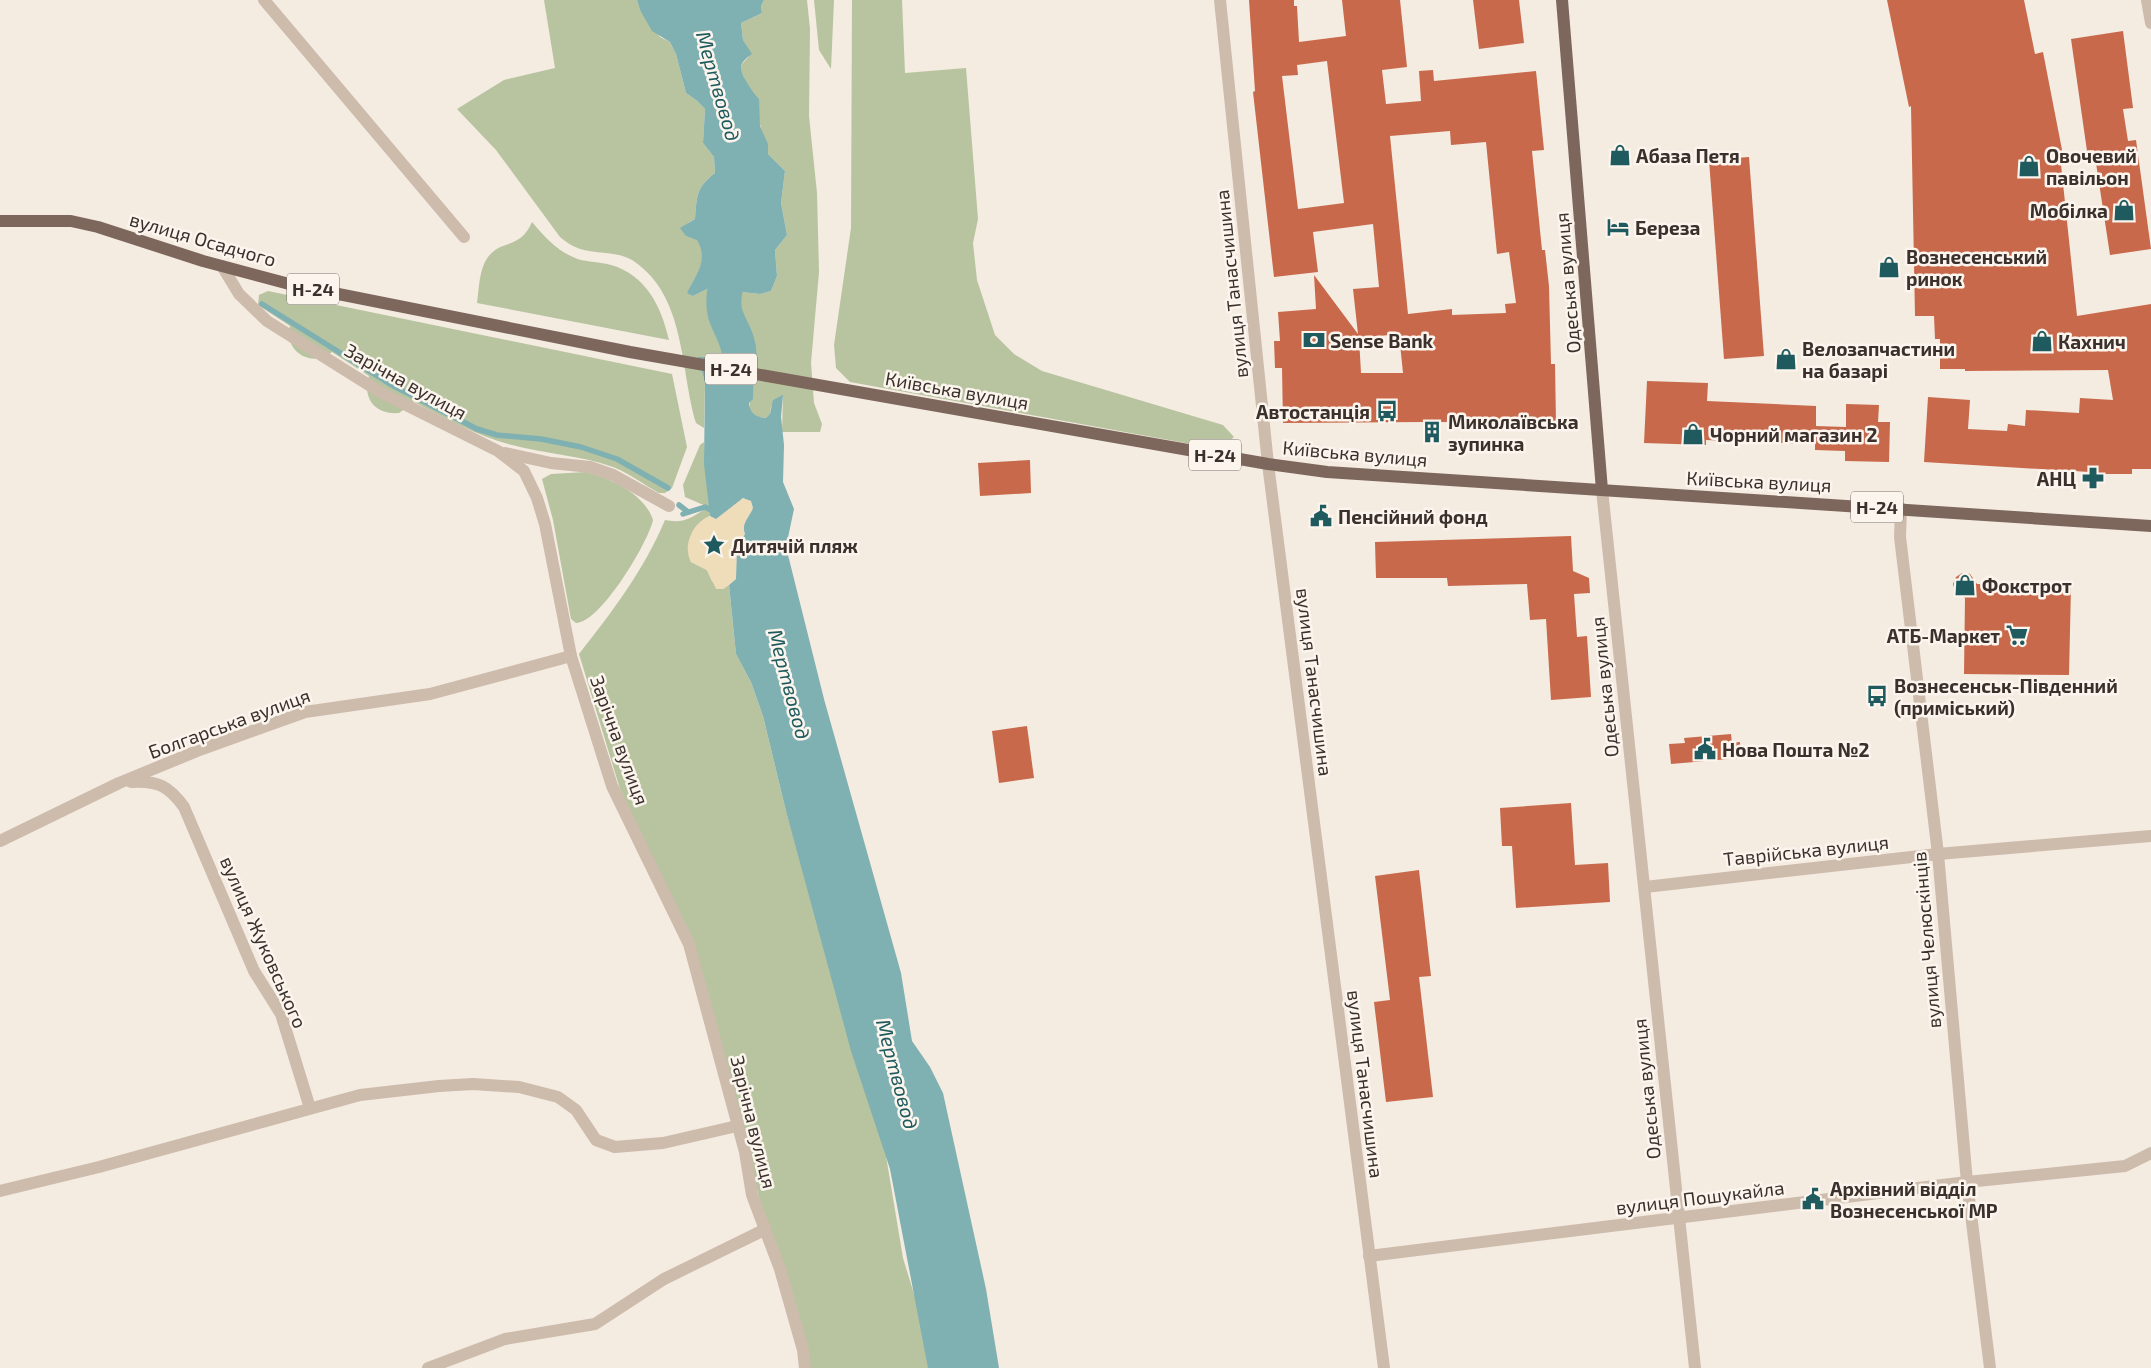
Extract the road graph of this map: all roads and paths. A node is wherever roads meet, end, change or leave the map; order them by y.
1 (264, 0) edge
2 (1220, 0) edge
3 (1562, 0) edge
4 (2147, 0) edge
5 (2151, 23) edge
6 (0, 221) edge
7 (464, 237) dead end
8 (222, 266) junction
9 (831, 386) joint
10 (498, 451) junction
11 (1268, 464) junction
12 (1602, 490) junction
13 (669, 506) dead end
14 (1901, 508) junction
15 (2151, 526) edge
16 (571, 656) junction
17 (119, 784) junction
18 (2151, 836) edge
19 (0, 841) edge
20 (1938, 854) junction
21 (1645, 887) junction
22 (310, 1108) junction
23 (737, 1126) junction
24 (2151, 1153) edge
25 (1967, 1182) junction
26 (0, 1191) edge
27 (1678, 1219) junction
28 (766, 1229) junction
29 (1369, 1256) junction
30 (436, 1367) edge
31 (805, 1368) edge
32 (1384, 1368) edge
33 (1695, 1368) edge
34 (1990, 1368) edge

1 - 7 street
2 - 11 street, вулиця Танасчишина
3 - 12 main road, Одеська вулиця
4 - 5 street
6 - 8 main road, вулиця Осадчого / Н-24
8 - 9 main road, вулиця Осадчого / Н-24
8 - 10 street, Зарічна вулиця
9 - 11 main road, Київська вулиця / Н-24
10 - 13 street
10 - 16 street, Зарічна вулиця
11 - 12 main road, Київська вулиця / Н-24
11 - 29 street, вулиця Танасчишина
12 - 14 main road, Київська вулиця / Н-24
12 - 21 street, Одеська вулиця
14 - 15 main road, Київська вулиця / Н-24
14 - 20 street, вулиця Челюскінців
16 - 17 street, Болгарська вулиця
16 - 23 street, Зарічна вулиця
17 - 19 street, Болгарська вулиця
17 - 22 street, вулиця Жуковського
18 - 20 street, Таврійська вулиця
20 - 21 street, Таврійська вулиця
20 - 25 street, вулиця Челюскінців
21 - 27 street, Одеська вулиця
22 - 23 street
22 - 26 street
23 - 28 street, Зарічна вулиця
24 - 25 street, вулиця Пошукайла
25 - 27 street, вулиця Пошукайла
25 - 34 street, вулиця Челюскінців
27 - 29 street, вулиця Пошукайла
27 - 33 street, Одеська вулиця
28 - 30 street
28 - 31 street, Зарічна вулиця
29 - 32 street, вулиця Танасчишина

